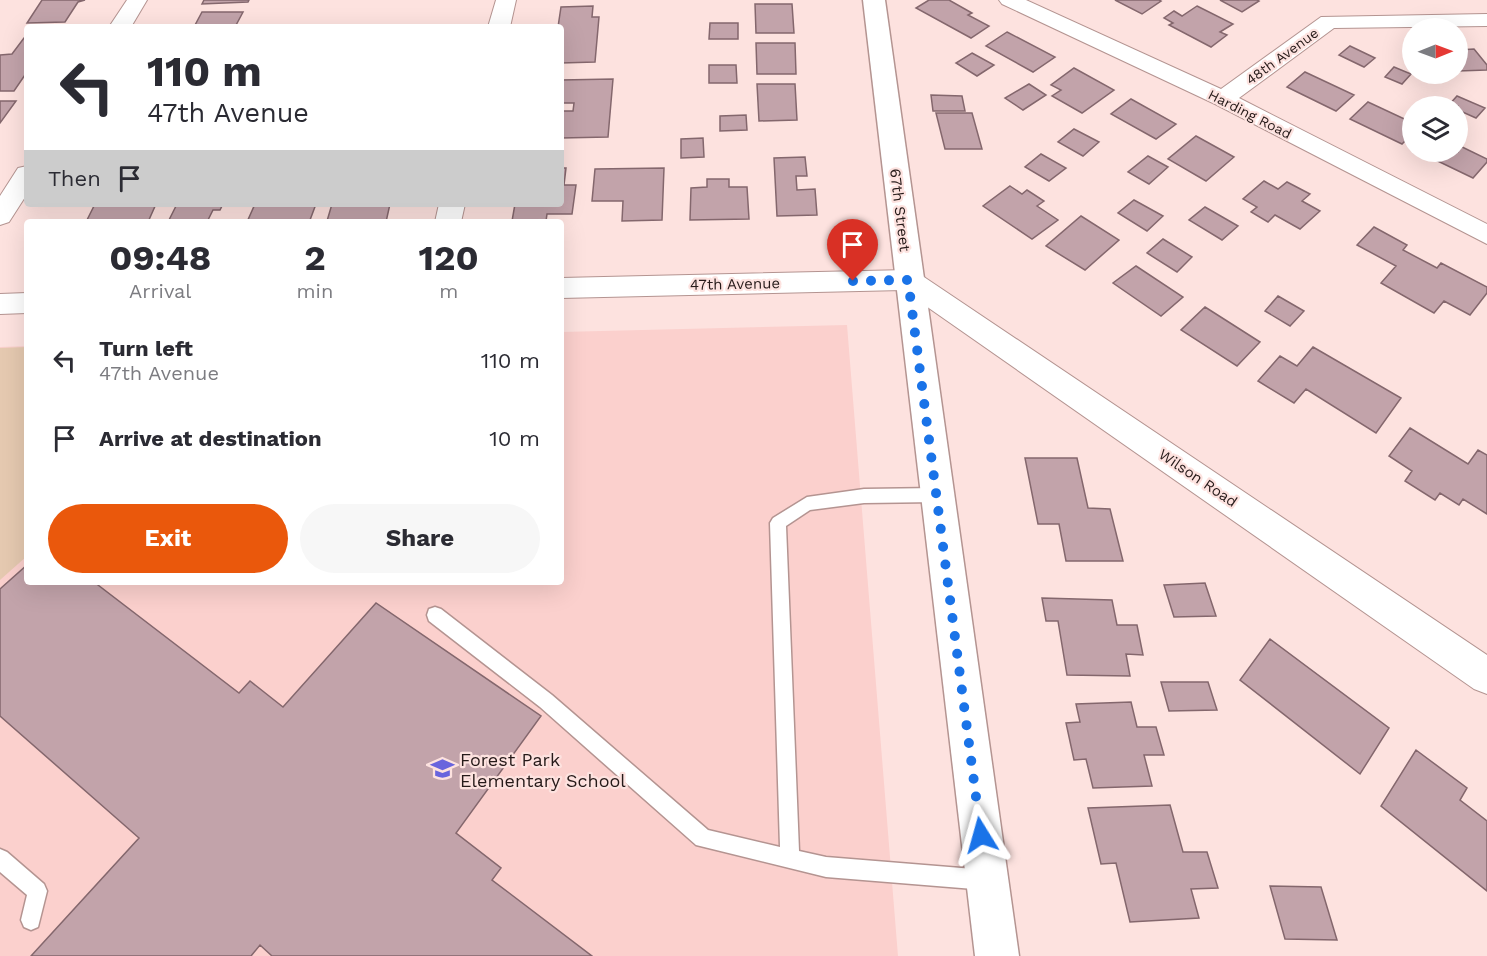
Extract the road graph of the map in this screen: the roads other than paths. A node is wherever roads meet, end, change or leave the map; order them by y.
1 (137, 0) edge
2 (506, 0) edge
3 (874, 0) edge
4 (1009, 0) edge
5 (1487, 20) edge
6 (122, 24) edge
7 (500, 24) edge
8 (1223, 99) junction
9 (24, 179) edge
10 (0, 216) edge
11 (1487, 235) edge
12 (908, 280) junction
13 (564, 288) edge
14 (24, 303) edge
15 (0, 304) edge
16 (937, 495) junction
17 (435, 615) dead end
18 (1487, 676) edge
19 (0, 859) edge
20 (790, 860) junction
21 (987, 880) junction
22 (31, 920) dead end
23 (997, 956) edge

1 - 6 street
2 - 7 street
3 - 12 street, 67th Street
4 - 8 street, Harding Road
5 - 8 street, 48th Avenue
8 - 11 street, Harding Road
9 - 10 street
12 - 13 street, 47th Avenue
12 - 16 street, 67th Street
12 - 18 street, Wilson Road
14 - 15 street
16 - 20 lane
16 - 21 street, 67th Street
17 - 20 lane
19 - 22 lane
20 - 21 lane
21 - 23 street, 67th Street

